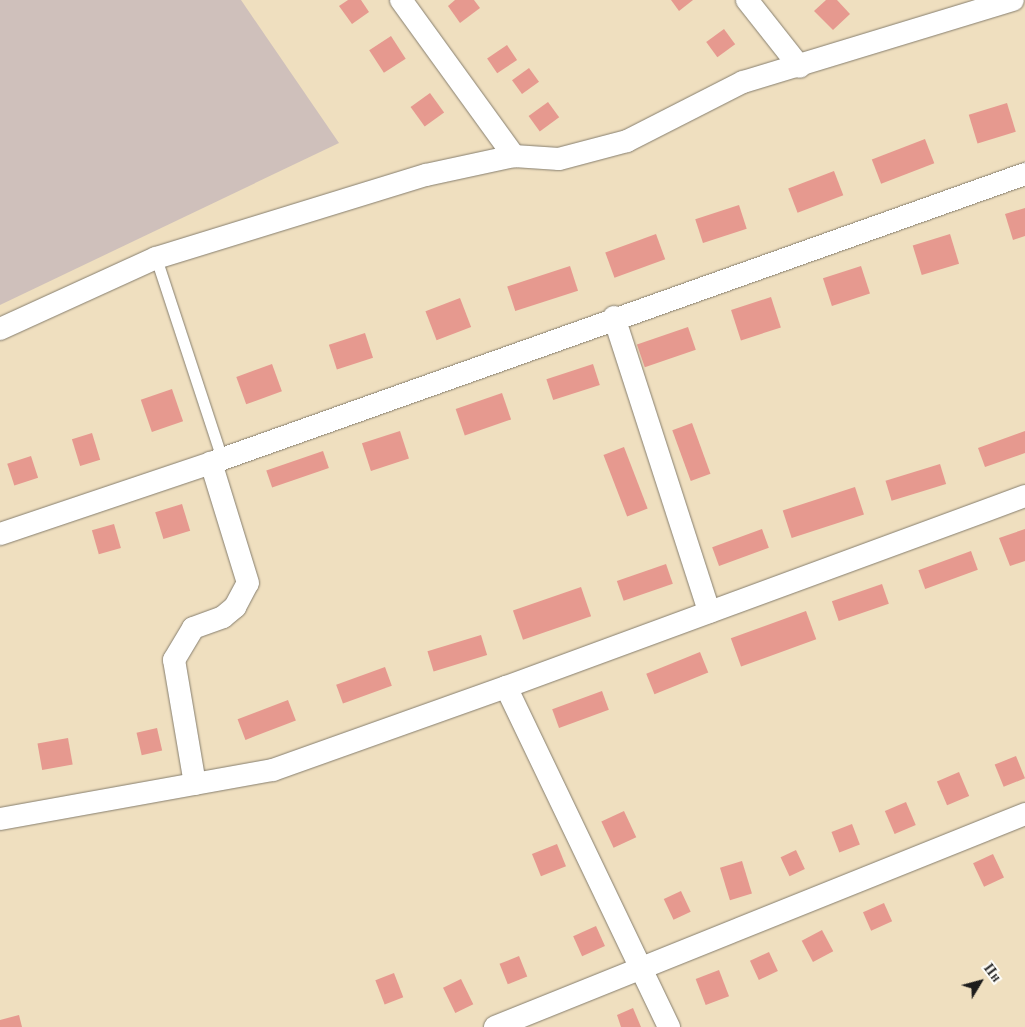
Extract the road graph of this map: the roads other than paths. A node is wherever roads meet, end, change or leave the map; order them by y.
1 (401, 0) edge
2 (747, 0) edge
3 (1013, 0) edge
4 (800, 67) junction
5 (514, 156) junction
6 (1025, 174) edge
7 (156, 258) junction
8 (614, 317) junction
9 (0, 329) edge
10 (217, 461) junction
11 (1025, 496) edge
12 (0, 534) edge
13 (709, 612) junction
14 (506, 687) junction
15 (196, 784) junction
16 (1025, 814) edge
17 (0, 819) edge
18 (643, 968) junction
19 (495, 1027) edge
20 (669, 1027) edge

1 - 5 street
2 - 4 street
3 - 4 street
4 - 5 street
5 - 7 street
6 - 8 street
7 - 9 street
7 - 10 lane
8 - 10 street
8 - 13 street
10 - 12 street
10 - 15 street
11 - 13 street
13 - 14 street
14 - 15 street
14 - 18 street
15 - 17 street
16 - 18 street
18 - 19 street
18 - 20 street

